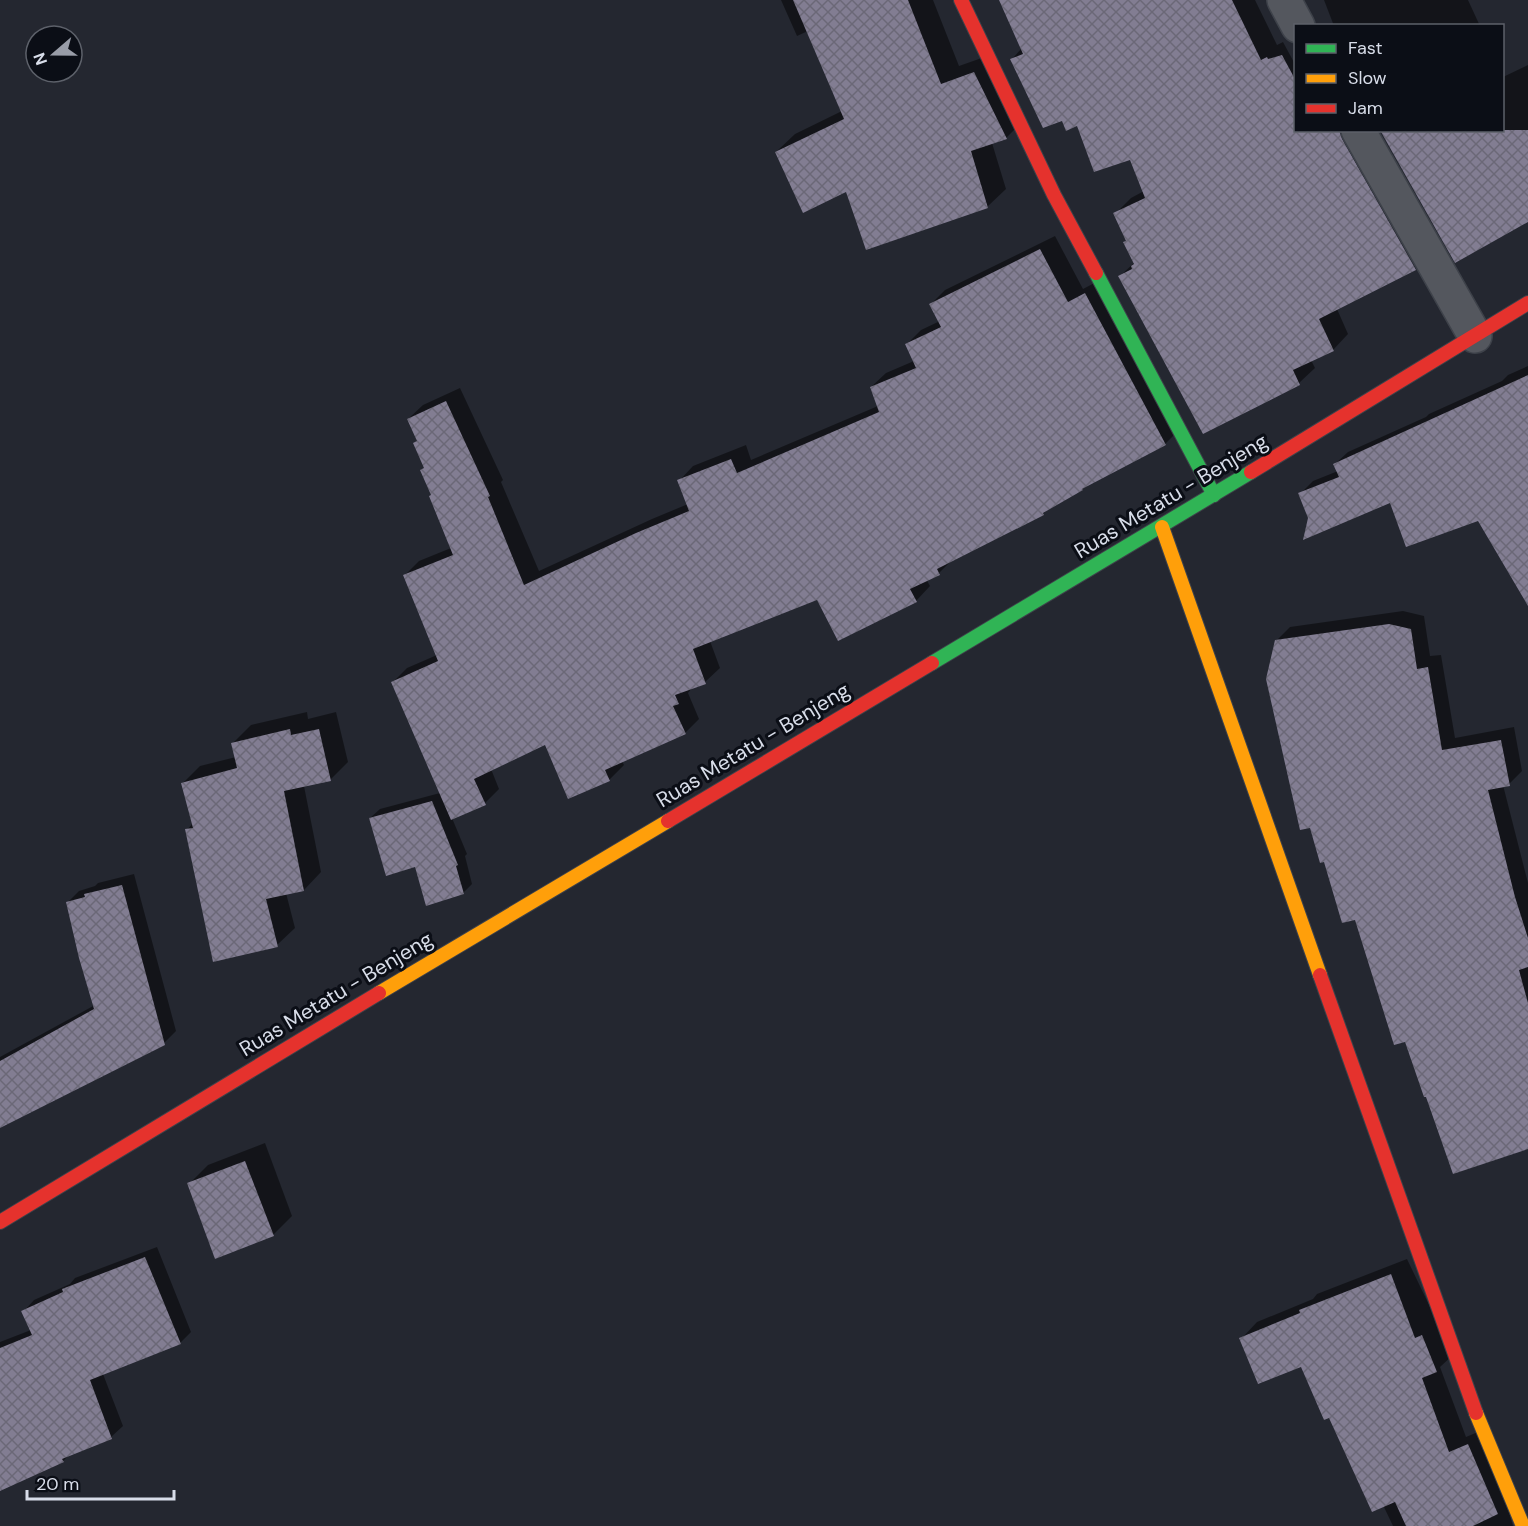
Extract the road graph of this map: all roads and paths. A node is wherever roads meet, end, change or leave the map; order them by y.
1 (962, 0) edge
2 (1284, 0) edge
3 (1297, 24) edge
4 (1359, 132) edge
5 (1528, 303) edge
6 (1475, 336) junction
7 (1214, 495) junction
8 (1162, 526) junction
9 (0, 1222) edge
10 (1523, 1526) edge

1 - 7 main road
2 - 3 street
4 - 6 street
5 - 6 main road, Ruas Metatu - Benjeng
6 - 7 main road, Ruas Metatu - Benjeng
7 - 8 main road, Ruas Metatu - Benjeng
8 - 9 main road, Ruas Metatu - Benjeng
8 - 10 main road

